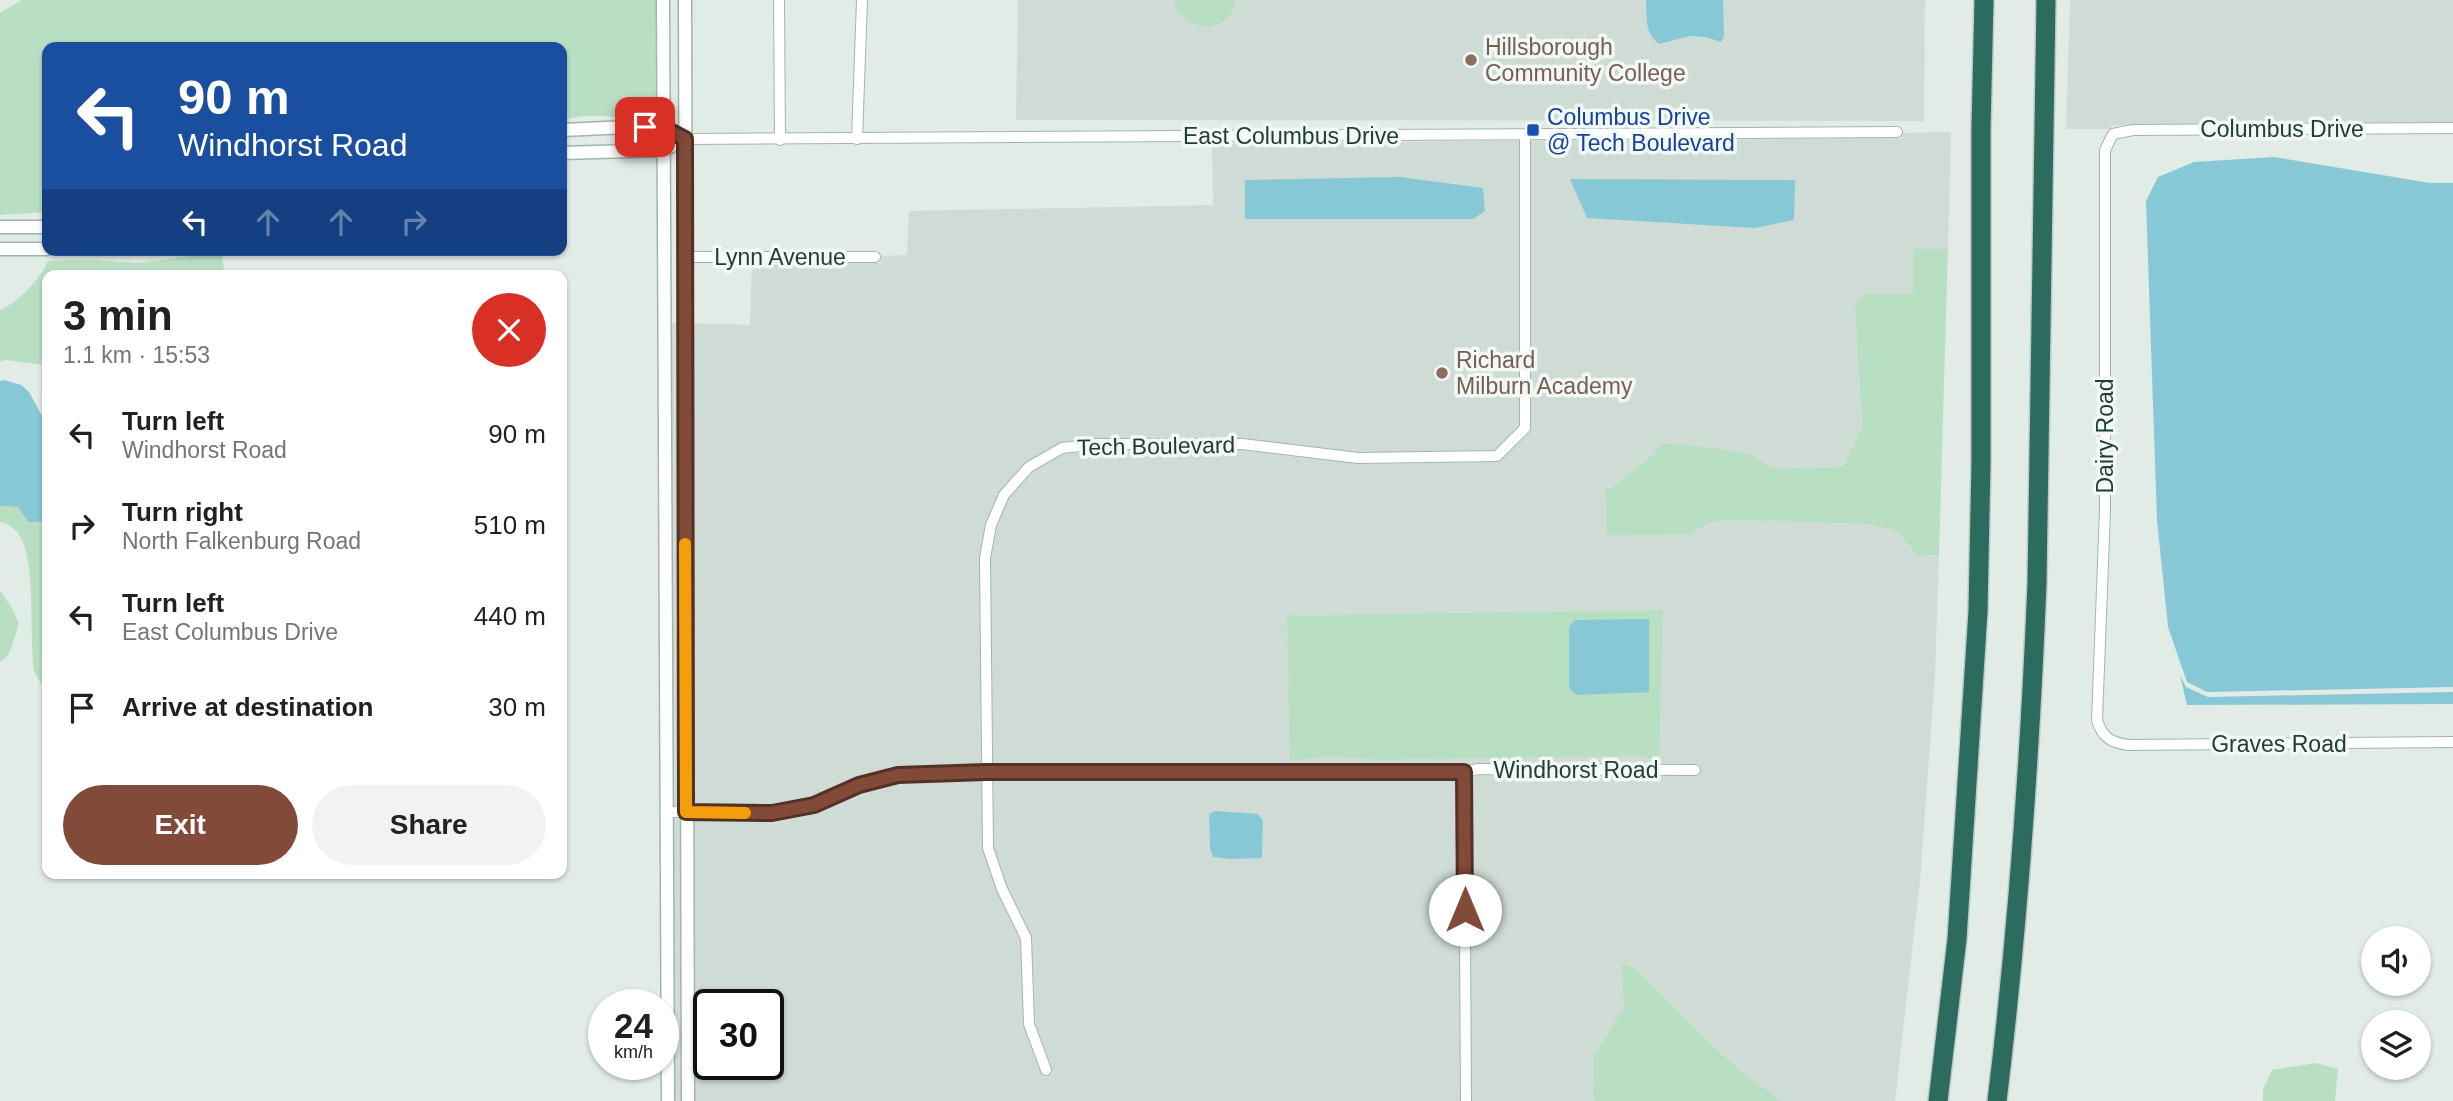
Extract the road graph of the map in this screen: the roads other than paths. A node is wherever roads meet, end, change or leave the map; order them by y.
1 (663, 0) edge
2 (685, 0) edge
3 (779, 0) edge
4 (862, 0) edge
5 (1984, 0) edge
6 (2046, 0) edge
7 (664, 128) junction
8 (2453, 128) edge
9 (567, 130) edge
10 (1897, 132) dead end
11 (2113, 134) joint
12 (1525, 135) junction
13 (685, 139) junction
14 (858, 139) junction
15 (780, 140) junction
16 (664, 150) junction
17 (567, 153) edge
18 (0, 227) edge
19 (42, 227) edge
20 (0, 249) edge
21 (42, 249) edge
22 (684, 257) junction
23 (875, 257) dead end
24 (2106, 738) joint
25 (2453, 742) edge
26 (1695, 770) dead end
27 (986, 772) junction
28 (1464, 772) junction
29 (667, 812) junction
30 (686, 812) junction
31 (1046, 1070) dead end
32 (668, 1101) edge
33 (688, 1101) edge
34 (1466, 1101) edge
35 (1938, 1101) edge
36 (1997, 1101) edge

1 - 7 street
2 - 13 street
3 - 15 street
4 - 14 street
5 - 35 highway
6 - 36 highway
7 - 9 street, East Columbus Drive
7 - 13 street, East Columbus Drive
7 - 16 street
8 - 11 street, Columbus Drive
10 - 12 street, East Columbus Drive
11 - 24 street, Dairy Road
12 - 14 street, East Columbus Drive
12 - 27 street, Tech Boulevard
13 - 15 street, East Columbus Drive
13 - 16 street, East Columbus Drive
13 - 22 street
14 - 15 street, East Columbus Drive
16 - 17 street, East Columbus Drive
16 - 29 street
18 - 19 street
20 - 21 street
22 - 23 street, Lynn Avenue
22 - 30 street
24 - 25 street, Graves Road
26 - 28 street, Windhorst Road
27 - 28 street, Windhorst Road
27 - 30 street, Windhorst Road
27 - 31 street, Tech Boulevard
28 - 34 street
29 - 30 street, Windhorst Road
29 - 32 street
30 - 33 street

